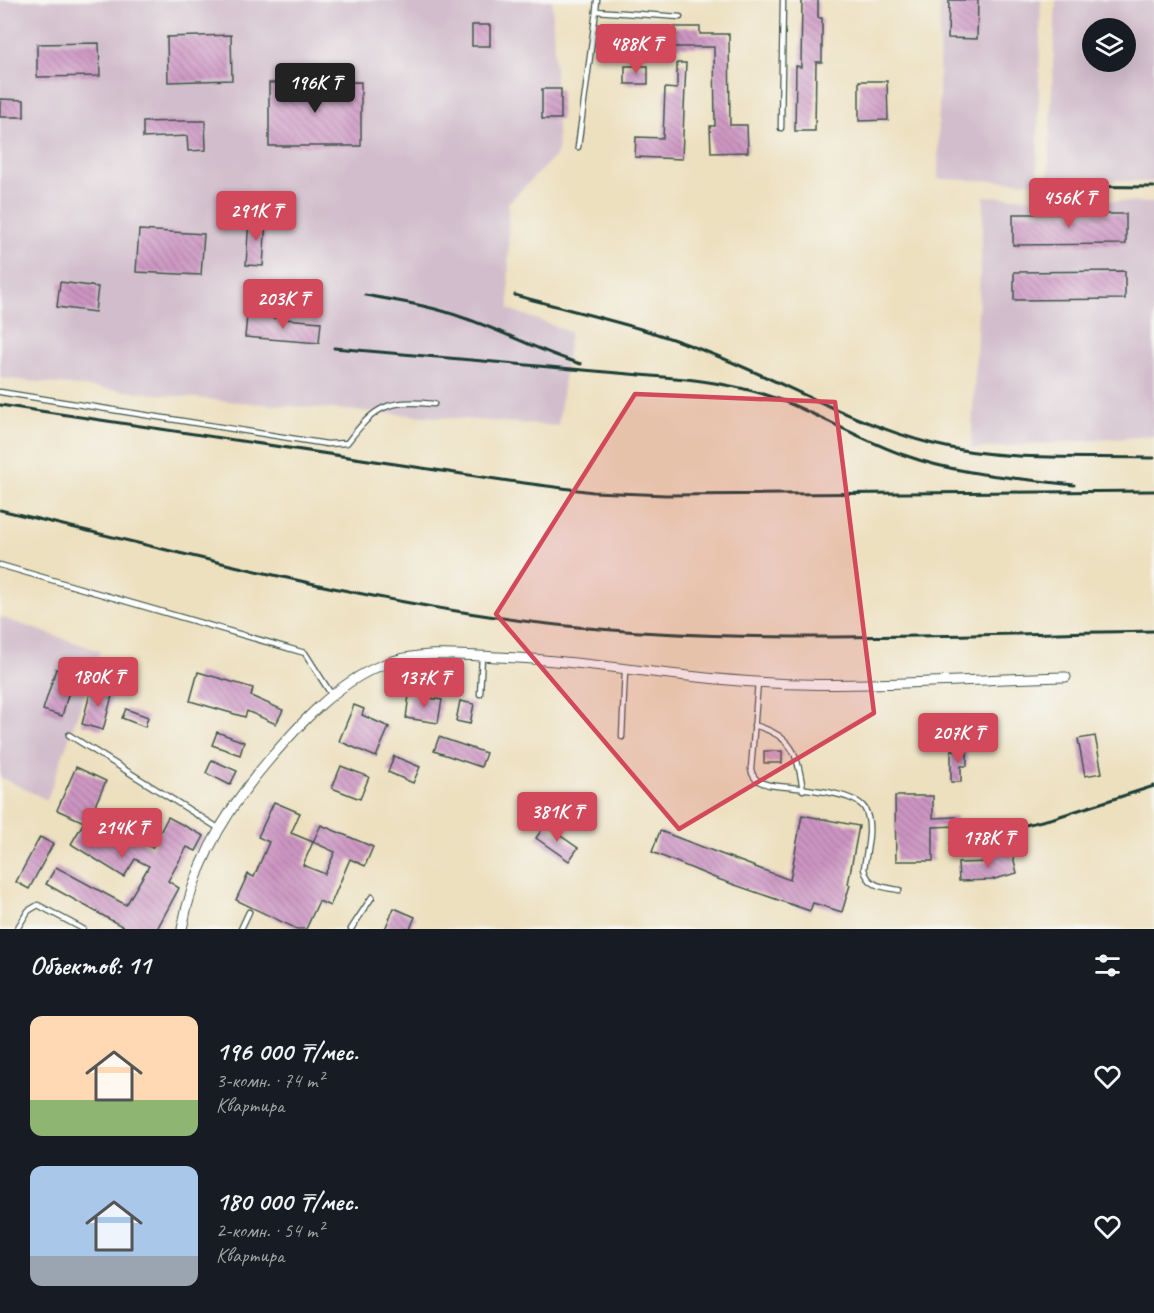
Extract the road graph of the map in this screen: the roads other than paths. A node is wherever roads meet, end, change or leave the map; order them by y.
1 (597, 0) edge
2 (783, 0) edge
3 (596, 11) junction
4 (680, 17) dead end
5 (781, 128) dead end
6 (578, 147) dead end
7 (0, 392) edge
8 (434, 404) dead end
9 (0, 566) edge
10 (482, 656) junction
11 (626, 667) junction
12 (1066, 677) dead end
13 (758, 681) junction
14 (480, 694) dead end
15 (333, 697) junction
16 (754, 724) junction
17 (69, 735) dead end
18 (622, 737) dead end
19 (803, 790) junction
20 (220, 829) junction
21 (899, 890) dead end
22 (372, 897) dead end
23 (249, 912) dead end
24 (17, 929) edge
25 (83, 929) edge
26 (182, 929) edge
27 (241, 929) edge
28 (351, 929) edge

1 - 3 lane
2 - 5 lane
3 - 4 lane
3 - 6 lane
7 - 8 lane
9 - 15 lane
10 - 11 street
10 - 14 lane
10 - 15 street
11 - 13 street
11 - 18 lane
12 - 13 street
13 - 16 lane
15 - 20 street
16 - 19 lane
16 - 19 lane
17 - 20 lane
19 - 21 lane
20 - 26 street
22 - 28 lane
23 - 27 lane
24 - 25 lane

